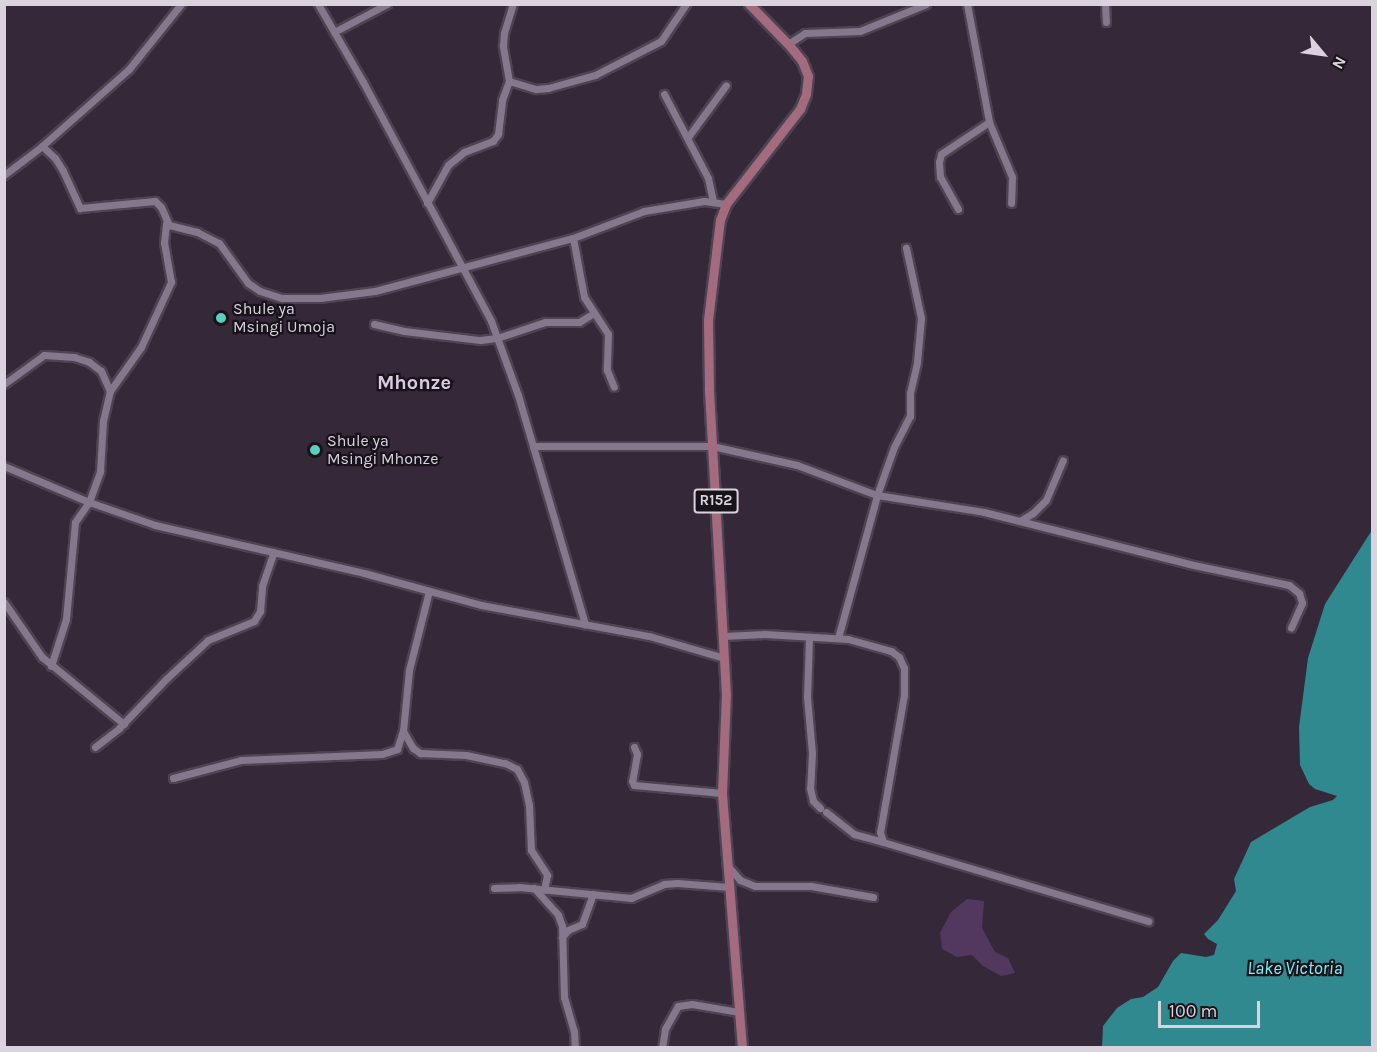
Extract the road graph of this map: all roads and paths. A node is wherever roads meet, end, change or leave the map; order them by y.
1 (181, 4) edge
2 (318, 4) edge
3 (387, 4) edge
4 (513, 4) edge
5 (686, 4) edge
6 (749, 4) edge
7 (926, 4) edge
8 (967, 4) edge
9 (1105, 4) edge
10 (1106, 22) dead end
11 (334, 32) junction
12 (788, 44) junction
13 (509, 81) junction
14 (726, 85) dead end
15 (664, 94) dead end
16 (989, 122) junction
17 (688, 136) junction
18 (42, 146) junction
19 (4, 175) edge
20 (713, 201) junction
21 (427, 202) junction
22 (1011, 203) dead end
23 (726, 204) junction
24 (958, 209) dead end
25 (166, 223) junction
26 (573, 238) junction
27 (906, 248) dead end
28 (464, 268) junction
29 (594, 313) junction
30 (374, 324) dead end
31 (497, 338) junction
32 (4, 384) edge
33 (614, 387) dead end
34 (110, 391) junction
35 (533, 446) junction
36 (712, 446) junction
37 (1063, 460) dead end
38 (4, 466) edge
39 (877, 495) junction
40 (89, 502) junction
41 (1020, 521) junction
42 (274, 552) junction
43 (429, 591) junction
44 (4, 602) edge
45 (585, 624) junction
46 (1292, 628) dead end
47 (723, 636) junction
48 (809, 638) junction
49 (838, 638) junction
50 (724, 658) junction
51 (51, 666) junction
52 (124, 724) junction
53 (403, 731) junction
54 (95, 747) dead end
55 (634, 747) dead end
56 (173, 778) dead end
57 (722, 794) junction
58 (883, 842) junction
59 (727, 864) junction
60 (729, 887) junction
61 (494, 888) dead end
62 (534, 888) junction
63 (544, 890) junction
64 (593, 894) junction
65 (873, 897) dead end
66 (1148, 921) dead end
67 (562, 937) junction
68 (739, 1012) junction
69 (575, 1047) edge
70 (662, 1047) edge
71 (742, 1047) edge

1 - 18 street
2 - 11 street
3 - 11 street
4 - 13 street
5 - 13 street
6 - 12 main road, R152
7 - 12 street
8 - 16 street
9 - 10 street
11 - 21 street
12 - 23 main road, R152
13 - 21 street
14 - 17 street
15 - 17 street
16 - 22 street
16 - 24 street
17 - 20 street
18 - 19 street
18 - 25 street
20 - 23 street
20 - 26 street
21 - 28 street
23 - 36 main road, R152
25 - 28 street
25 - 34 street
26 - 28 street
26 - 29 street
27 - 39 street
28 - 31 street
29 - 31 street
29 - 33 street
30 - 31 street
31 - 35 street
32 - 34 street
34 - 40 street
35 - 36 street
35 - 45 street
36 - 39 street
36 - 47 main road, R152
37 - 41 street
38 - 40 street
39 - 41 street
39 - 49 street
40 - 42 street
40 - 51 street
41 - 46 street
42 - 43 street
42 - 52 street
43 - 45 street
43 - 53 street
44 - 51 street
45 - 50 street
47 - 48 street
47 - 50 main road, R152
48 - 49 street
48 - 58 street
49 - 58 street
50 - 57 main road, R152
51 - 52 street
52 - 54 street
53 - 56 street
53 - 63 street
55 - 57 street
57 - 59 main road, R152
58 - 66 street
59 - 60 main road, R152
59 - 65 street
60 - 64 street
60 - 68 main road, R152
61 - 62 street
62 - 63 street
62 - 67 street
63 - 64 street
64 - 67 street
67 - 69 street
68 - 70 street
68 - 71 main road, R152

